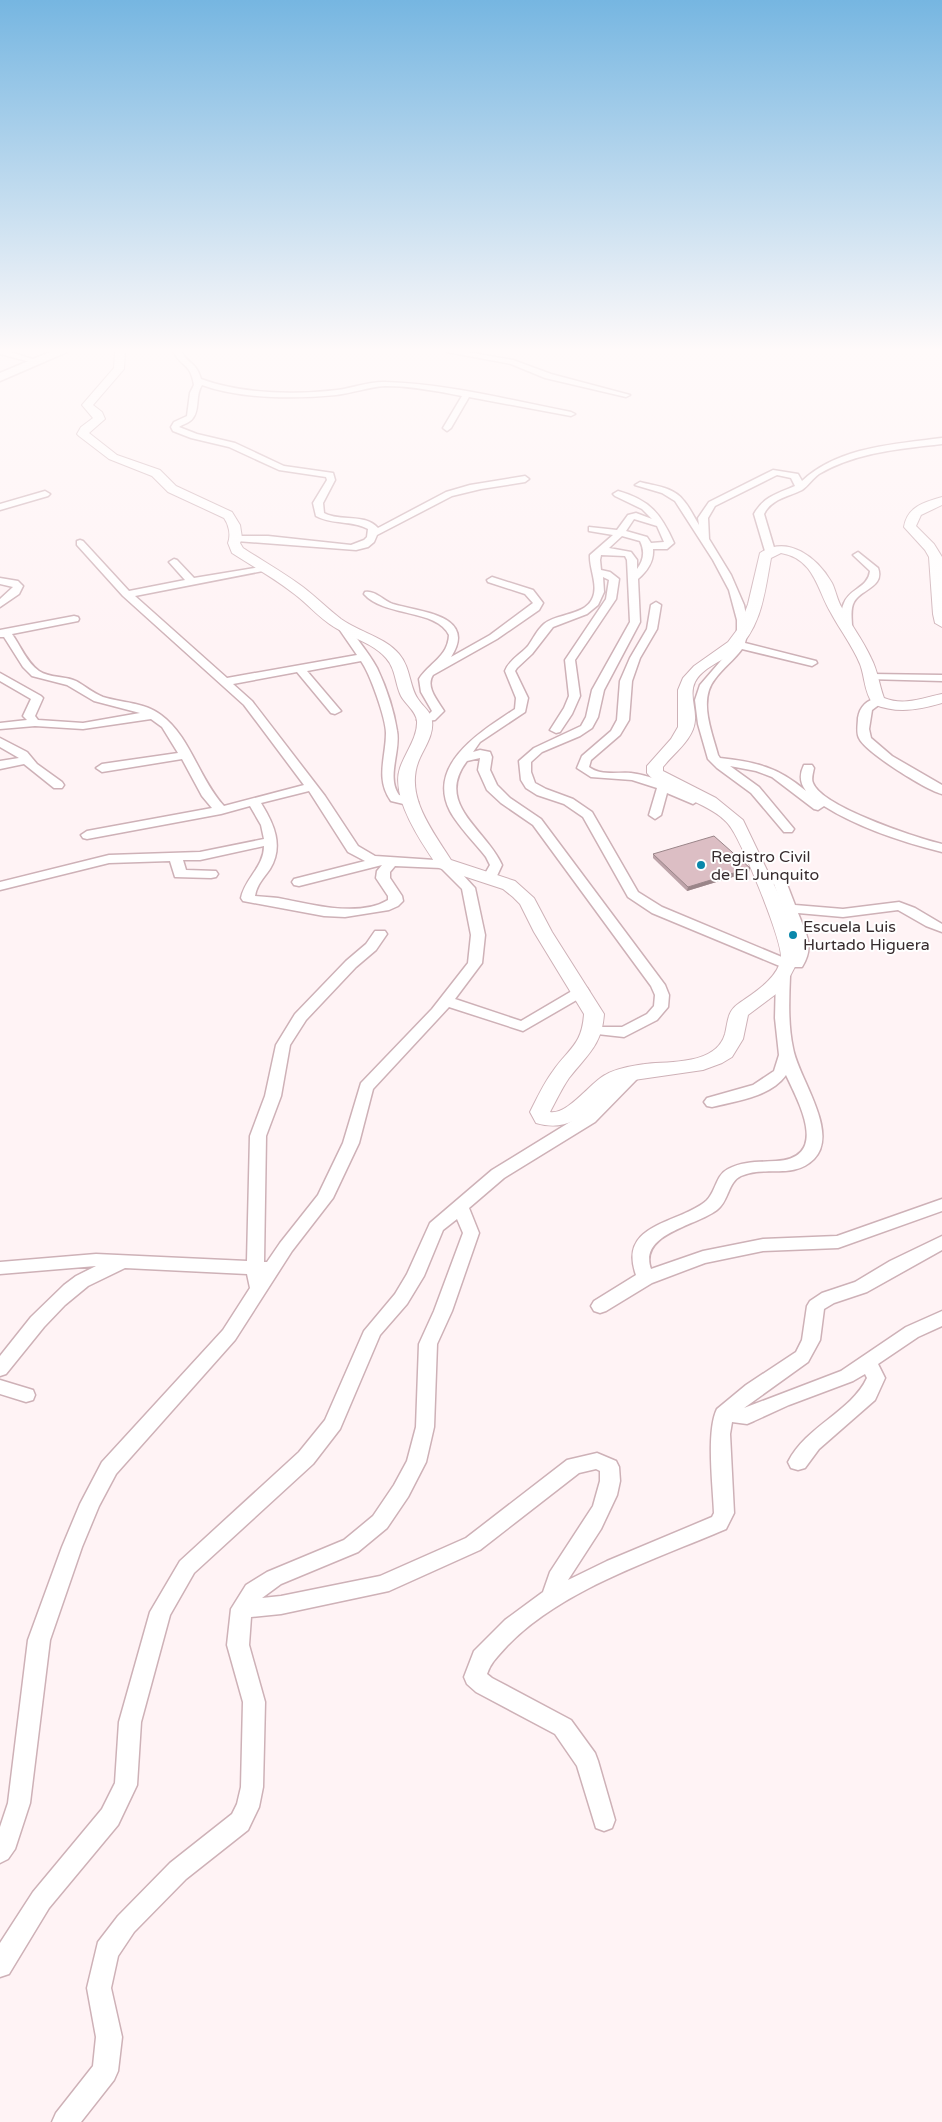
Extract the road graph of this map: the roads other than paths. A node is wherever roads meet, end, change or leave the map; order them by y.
1 (105, 451) edge
2 (245, 451) edge
3 (867, 451) edge
4 (526, 479) dead end
5 (640, 485) dead end
6 (800, 487) junction
7 (45, 494) dead end
8 (618, 494) dead end
9 (942, 501) edge
10 (0, 507) edge
11 (662, 525) junction
12 (592, 529) dead end
13 (374, 532) junction
14 (619, 533) junction
15 (236, 538) junction
16 (705, 538) junction
17 (80, 543) dead end
18 (648, 546) junction
19 (770, 551) junction
20 (600, 552) junction
21 (858, 555) dead end
22 (174, 562) dead end
23 (263, 568) junction
24 (597, 573) junction
25 (632, 578) junction
26 (492, 580) dead end
27 (0, 581) edge
28 (192, 582) junction
29 (127, 594) junction
30 (369, 594) dead end
31 (0, 604) edge
32 (656, 605) dead end
33 (635, 616) junction
34 (74, 619) dead end
35 (942, 623) edge
36 (342, 626) junction
37 (847, 627) junction
38 (650, 632) junction
39 (0, 634) edge
40 (741, 640) junction
41 (364, 657) junction
42 (812, 663) dead end
43 (438, 666) junction
44 (300, 669) junction
45 (11, 671) edge
46 (871, 677) junction
47 (942, 678) edge
48 (226, 682) junction
49 (942, 698) edge
50 (878, 701) junction
51 (335, 711) dead end
52 (152, 715) junction
53 (423, 720) junction
54 (35, 723) junction
55 (0, 726) edge
56 (556, 730) dead end
57 (0, 742) edge
58 (186, 755) junction
59 (463, 758) junction
60 (27, 760) junction
61 (715, 760) junction
62 (0, 765) edge
63 (102, 768) dead end
64 (808, 768) dead end
65 (58, 785) dead end
66 (310, 787) junction
67 (663, 787) junction
68 (942, 790) edge
69 (254, 802) junction
70 (412, 802) junction
71 (221, 810) junction
72 (727, 814) junction
73 (655, 815) dead end
74 (854, 818) junction
75 (788, 829) dead end
76 (87, 835) dead end
77 (272, 841) junction
78 (942, 848) edge
79 (176, 857) junction
80 (386, 862) junction
81 (445, 864) junction
82 (212, 874) dead end
83 (490, 877) junction
84 (762, 878) junction
85 (299, 882) dead end
86 (0, 886) edge
87 (790, 908) junction
88 (942, 928) edge
89 (380, 934) dead end
90 (785, 970) junction
91 (582, 992) junction
92 (446, 1001) junction
93 (593, 1030) junction
94 (787, 1054) junction
95 (634, 1074) junction
96 (712, 1102) dead end
97 (942, 1206) edge
98 (460, 1207) junction
99 (942, 1242) edge
100 (124, 1262) junction
101 (0, 1268) edge
102 (264, 1268) junction
103 (646, 1278) junction
104 (600, 1306) dead end
105 (942, 1318) edge
106 (868, 1362) junction
107 (0, 1370) edge
108 (0, 1387) edge
109 (26, 1395) dead end
110 (724, 1414) junction
111 (798, 1462) dead end
112 (552, 1598) junction
113 (241, 1609) junction
114 (604, 1820) dead end
115 (0, 1851) edge
116 (0, 1965) edge
117 (65, 2122) edge

1 - 15 street
2 - 13 street
3 - 6 street
4 - 13 street
5 - 16 street
6 - 16 street
6 - 19 street
7 - 10 street
8 - 11 street
9 - 35 street
11 - 14 street
11 - 18 street
12 - 14 street
13 - 15 street
14 - 18 street
14 - 20 street
15 - 23 street
16 - 40 street
17 - 29 street
18 - 25 street
19 - 37 street
19 - 40 street
20 - 24 street
20 - 25 street
21 - 37 street
22 - 28 street
23 - 28 street
23 - 36 street
24 - 56 street
24 - 59 street
25 - 33 street
26 - 43 street
27 - 31 street
28 - 29 street
29 - 48 street
30 - 43 street
32 - 38 street
33 - 38 street
33 - 90 street
34 - 39 street
36 - 41 street
36 - 53 street
37 - 46 street
38 - 67 street
39 - 45 street
40 - 42 street
40 - 61 street
40 - 72 street
41 - 44 street
41 - 70 street
43 - 53 street
44 - 48 street
44 - 51 street
45 - 52 street
45 - 54 street
46 - 47 street
46 - 50 street
48 - 66 street
49 - 50 street
50 - 68 street
52 - 54 street
52 - 58 street
53 - 70 street
54 - 55 street
57 - 60 street
58 - 63 street
58 - 71 street
59 - 83 street
59 - 93 street
60 - 62 street
60 - 65 street
61 - 74 street
61 - 75 street
64 - 74 street
66 - 69 street
66 - 80 street
67 - 72 street
67 - 73 street
69 - 71 street
69 - 77 street
70 - 81 street
71 - 76 street
72 - 84 street
74 - 78 street
77 - 79 street
77 - 80 street
79 - 82 street
79 - 86 street
80 - 81 street
80 - 85 street
81 - 83 street
81 - 92 street
83 - 91 street
84 - 87 street
84 - 90 street
87 - 88 street
87 - 90 street
89 - 102 street
90 - 94 street
90 - 95 street
91 - 92 street
91 - 93 street
92 - 102 street
93 - 95 street
94 - 96 street
94 - 103 street
95 - 98 street
97 - 103 street
98 - 113 street
98 - 116 street
99 - 110 street
100 - 101 street
100 - 102 street
100 - 107 street
102 - 115 street
103 - 104 street
105 - 106 street
106 - 110 street
106 - 111 street
108 - 109 street
110 - 112 street
112 - 113 street
112 - 114 street
113 - 117 street

